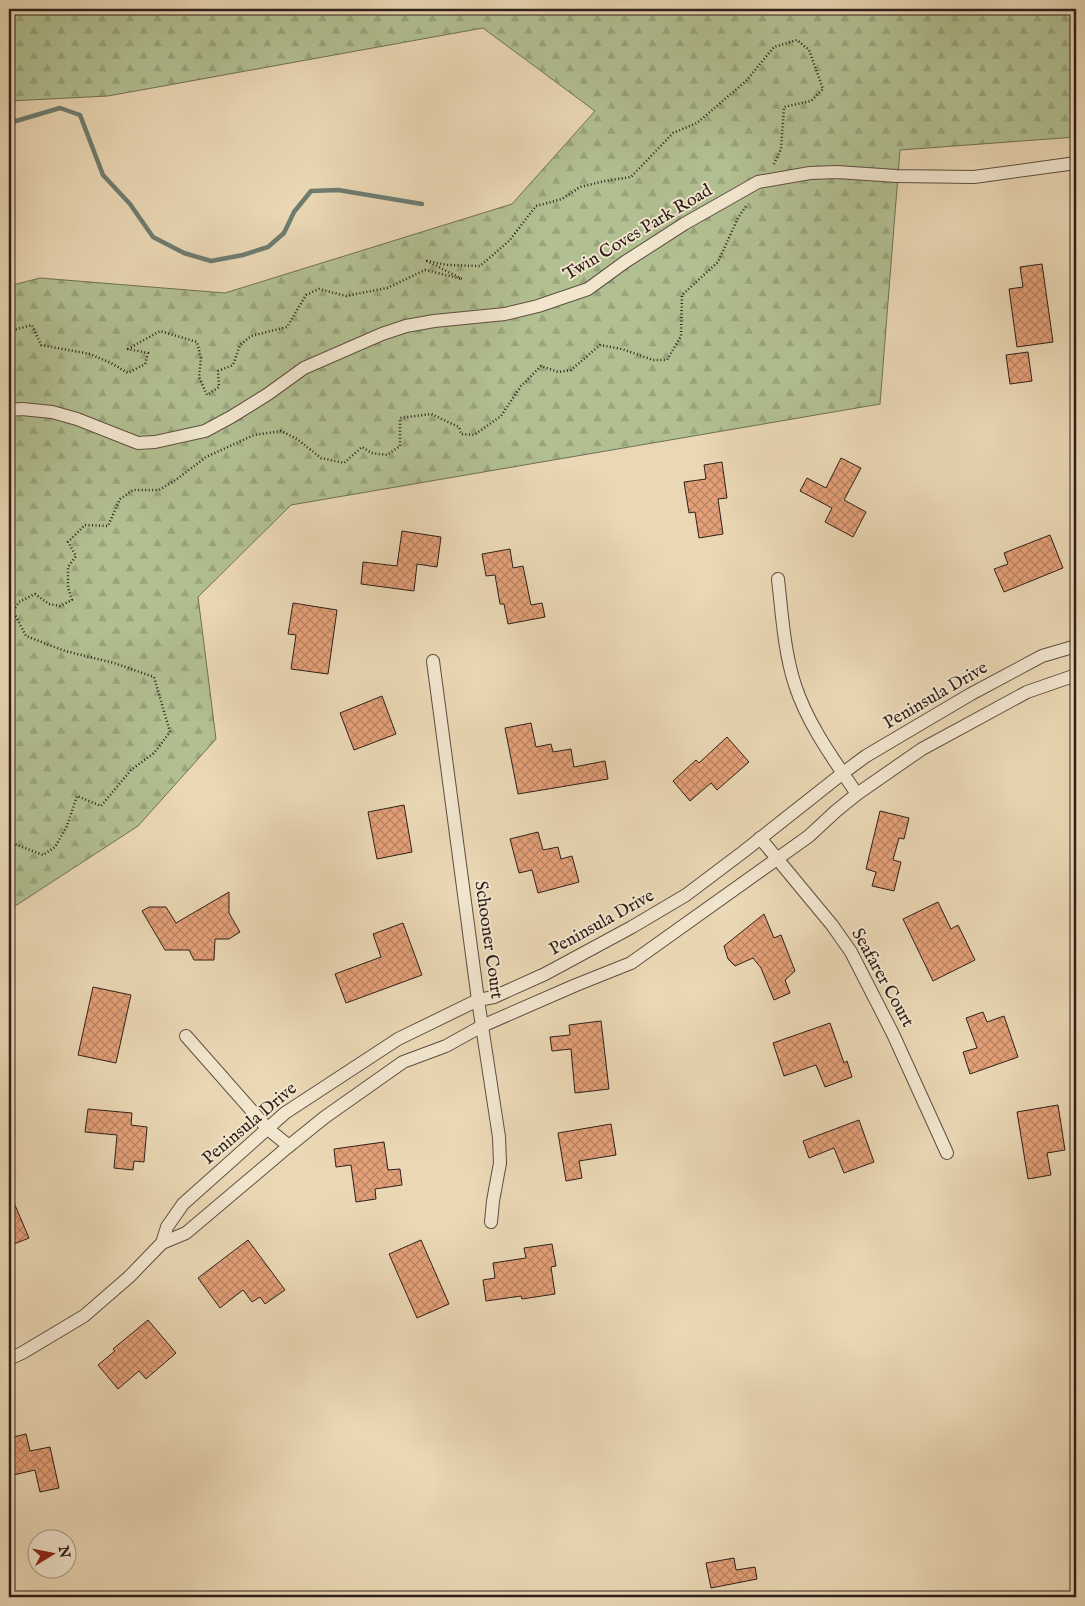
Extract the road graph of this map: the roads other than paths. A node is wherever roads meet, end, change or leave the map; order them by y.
1 (1076, 163) edge
2 (9, 410) edge
3 (778, 579) dead end
4 (1076, 646) edge
5 (434, 661) dead end
6 (1076, 675) edge
7 (843, 773) junction
8 (857, 794) junction
9 (760, 838) junction
10 (777, 859) junction
11 (478, 1000) junction
12 (482, 1026) junction
13 (186, 1036) dead end
14 (268, 1129) junction
15 (289, 1146) junction
16 (946, 1153) dead end
17 (491, 1222) dead end
18 (162, 1243) junction
19 (9, 1359) edge

1 - 2 street, Twin Coves Park Road
3 - 7 street
4 - 7 street, Peninsula Drive
5 - 11 street, Schooner Court
6 - 8 street, Peninsula Drive
7 - 8 street
7 - 9 street, Peninsula Drive
8 - 10 street, Peninsula Drive
9 - 10 street, Seafarer Court
9 - 11 street, Peninsula Drive
10 - 12 street, Peninsula Drive
10 - 16 street, Seafarer Court
11 - 12 street, Schooner Court
11 - 14 street, Peninsula Drive
12 - 15 street, Peninsula Drive
12 - 17 street, Schooner Court
13 - 14 street
14 - 15 street
14 - 18 street, Peninsula Drive
15 - 18 street, Peninsula Drive
18 - 19 street, Peninsula Drive

